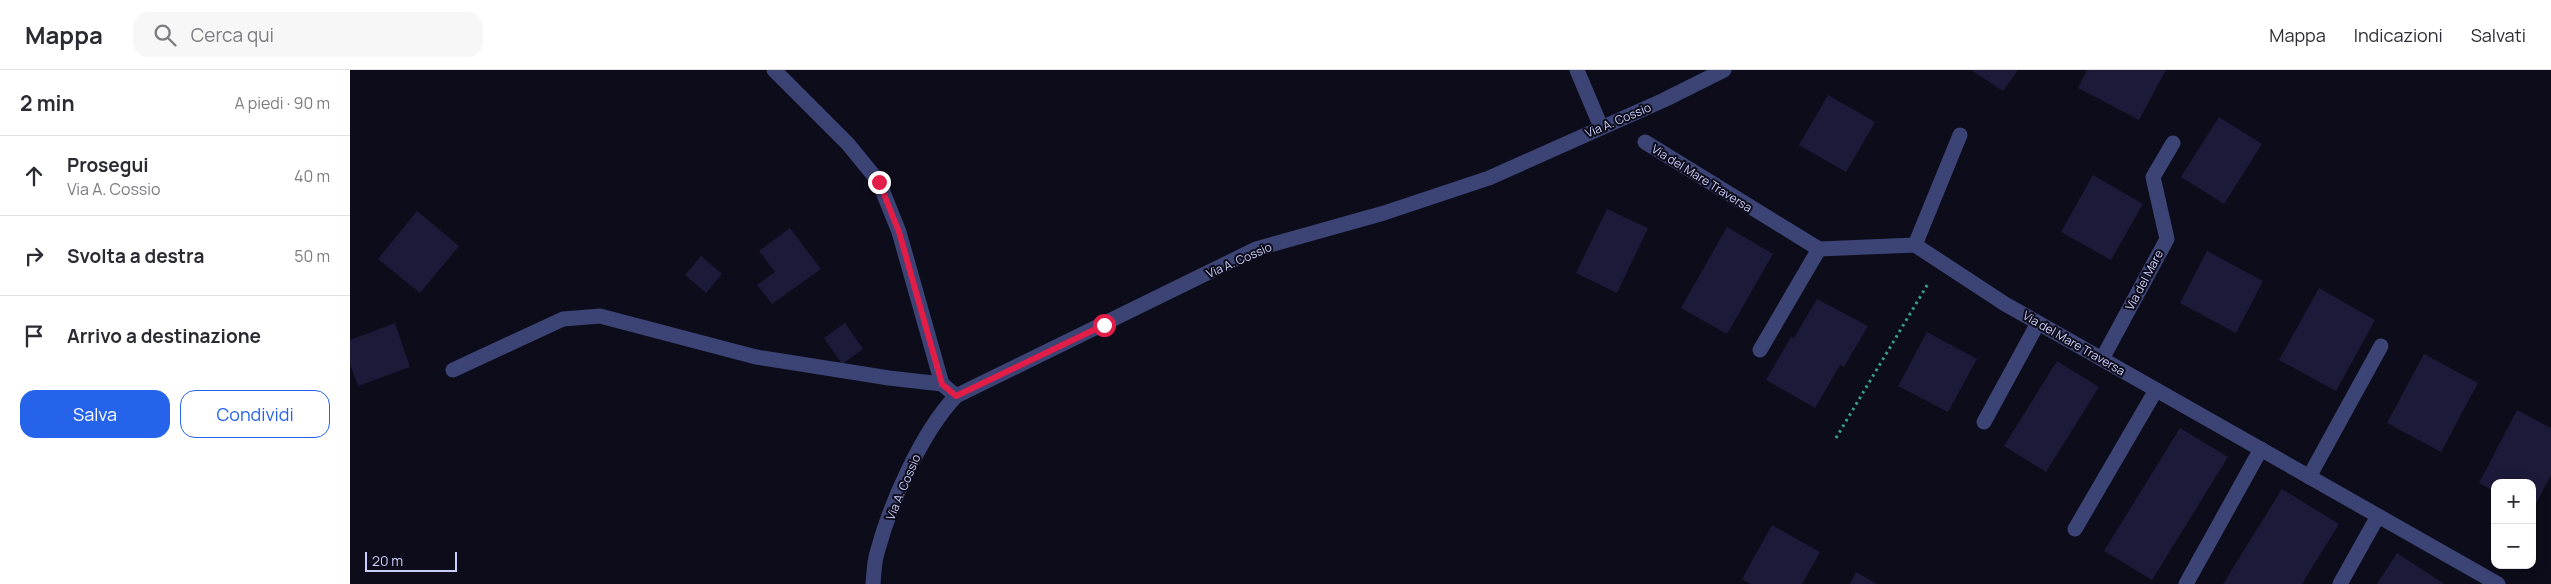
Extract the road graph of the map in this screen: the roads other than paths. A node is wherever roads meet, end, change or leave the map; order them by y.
1 (774, 70) edge
2 (1577, 70) edge
3 (1724, 70) edge
4 (1601, 128) junction
5 (1960, 135) dead end
6 (1645, 142) dead end
7 (2172, 144) dead end
8 (1915, 245) junction
9 (1818, 249) junction
10 (2038, 323) junction
11 (2381, 346) dead end
12 (1760, 350) dead end
13 (2102, 359) junction
14 (453, 370) dead end
15 (942, 384) junction
16 (2156, 390) junction
17 (956, 396) junction
18 (1984, 422) dead end
19 (2261, 450) junction
20 (2309, 477) junction
21 (2378, 516) junction
22 (2075, 529) dead end
23 (2493, 583) edge
24 (873, 584) edge
25 (2186, 584) edge
26 (2340, 584) edge

1 - 15 street
2 - 4 street
3 - 4 street, Via A. Cossio
4 - 17 street, Via A. Cossio
5 - 8 street
6 - 9 street, Via del Mare Traversa
7 - 13 street, Via del Mare
8 - 9 street
8 - 10 street, Via del Mare Traversa
9 - 12 street
10 - 13 street, Via del Mare Traversa
10 - 18 street
11 - 20 street
13 - 16 street, Via del Mare Traversa
14 - 15 street
15 - 17 street
16 - 19 street, Via del Mare Traversa
16 - 22 street
17 - 24 street, Via A. Cossio
19 - 20 street, Via del Mare Traversa
19 - 25 street
20 - 21 street, Via del Mare Traversa
21 - 23 street, Via del Mare Traversa
21 - 26 street

